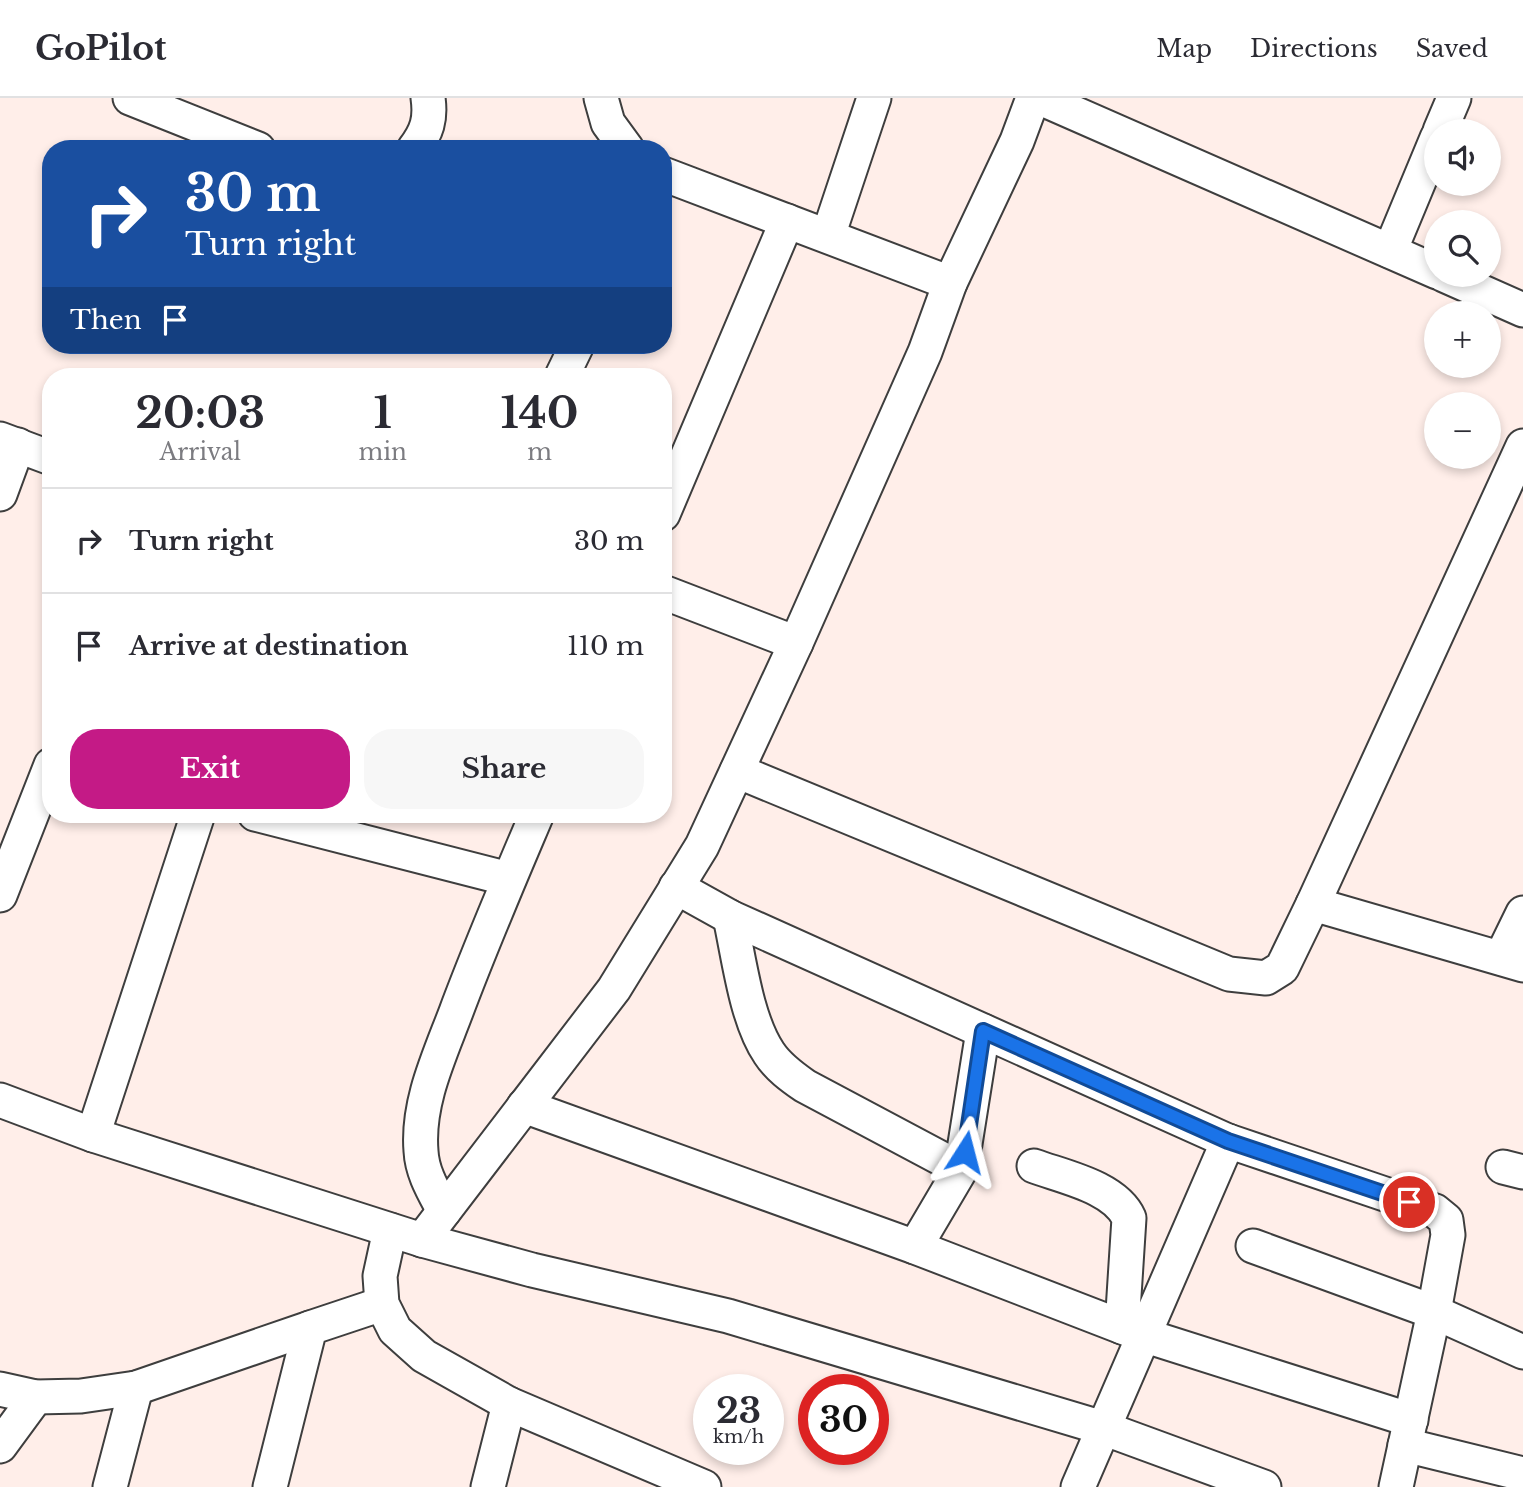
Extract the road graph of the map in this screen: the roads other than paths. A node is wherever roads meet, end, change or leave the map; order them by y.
1 (130, 98) edge
2 (428, 98) edge
3 (601, 98) edge
4 (874, 98) edge
5 (1033, 98) edge
6 (1040, 98) edge
7 (1454, 98) edge
8 (1445, 119) edge
9 (235, 140) edge
10 (421, 140) edge
11 (620, 140) edge
12 (1424, 169) edge
13 (672, 177) edge
14 (787, 221) junction
15 (828, 236) junction
16 (1390, 251) junction
17 (1424, 266) edge
18 (950, 283) junction
19 (1471, 287) edge
20 (1523, 310) edge
21 (9, 442) edge
22 (1523, 446) edge
23 (42, 455) edge
24 (672, 493) edge
25 (0, 494) edge
26 (672, 595) edge
27 (796, 643) junction
28 (737, 771) junction
29 (42, 788) edge
30 (195, 823) edge
31 (290, 823) edge
32 (533, 823) edge
33 (509, 879) junction
34 (676, 887) junction
35 (0, 895) edge
36 (1313, 904) junction
37 (1523, 913) edge
38 (730, 917) junction
39 (1512, 961) edge
40 (983, 1031) junction
41 (0, 1100) edge
42 (524, 1107) junction
43 (93, 1135) junction
44 (1228, 1141) junction
45 (1034, 1166) dead end
46 (961, 1169) junction
47 (444, 1211) junction
48 (390, 1230) junction
49 (422, 1240) junction
50 (1253, 1246) dead end
51 (915, 1247) junction
52 (382, 1304) junction
53 (1434, 1312) junction
54 (310, 1328) junction
55 (1133, 1331) junction
56 (1523, 1352) edge
57 (136, 1388) junction
58 (0, 1389) edge
59 (36, 1397) junction
60 (509, 1404) junction
61 (1103, 1428) junction
62 (1408, 1433) junction
63 (0, 1446) edge
64 (1523, 1474) edge
65 (670, 1480) edge
66 (110, 1487) edge
67 (270, 1487) edge
68 (488, 1487) edge
69 (704, 1487) edge
70 (1078, 1487) edge
71 (1264, 1487) edge
72 (1396, 1487) edge

1 - 9 street
2 - 10 street
3 - 11 street
4 - 15 street
5 - 18 street
6 - 16 street
7 - 8 street
12 - 16 street
13 - 14 street
14 - 15 street
14 - 24 street
15 - 18 street
16 - 17 street
18 - 27 street
19 - 20 street
21 - 23 street
21 - 25 street
22 - 36 street
26 - 27 street
27 - 28 street
28 - 34 street
28 - 36 street
29 - 35 street
30 - 43 street
31 - 33 street
32 - 33 street
33 - 47 street
34 - 38 street
34 - 42 street
36 - 39 street
37 - 39 street
38 - 40 street
38 - 46 street
40 - 44 street
40 - 46 street
41 - 43 street
42 - 47 street
42 - 51 street
43 - 48 street
44 - 53 street
44 - 55 street
45 - 55 street
46 - 51 street
47 - 49 street
48 - 49 street
48 - 52 street
49 - 61 street
50 - 53 street
51 - 55 street
52 - 54 street
52 - 60 street
53 - 56 street
53 - 62 street
54 - 57 street
54 - 67 street
55 - 61 street
55 - 62 street
57 - 59 street
57 - 66 street
58 - 59 street
59 - 63 street
60 - 65 street
60 - 68 street
61 - 70 street
61 - 71 street
62 - 64 street
62 - 72 street
65 - 69 street

